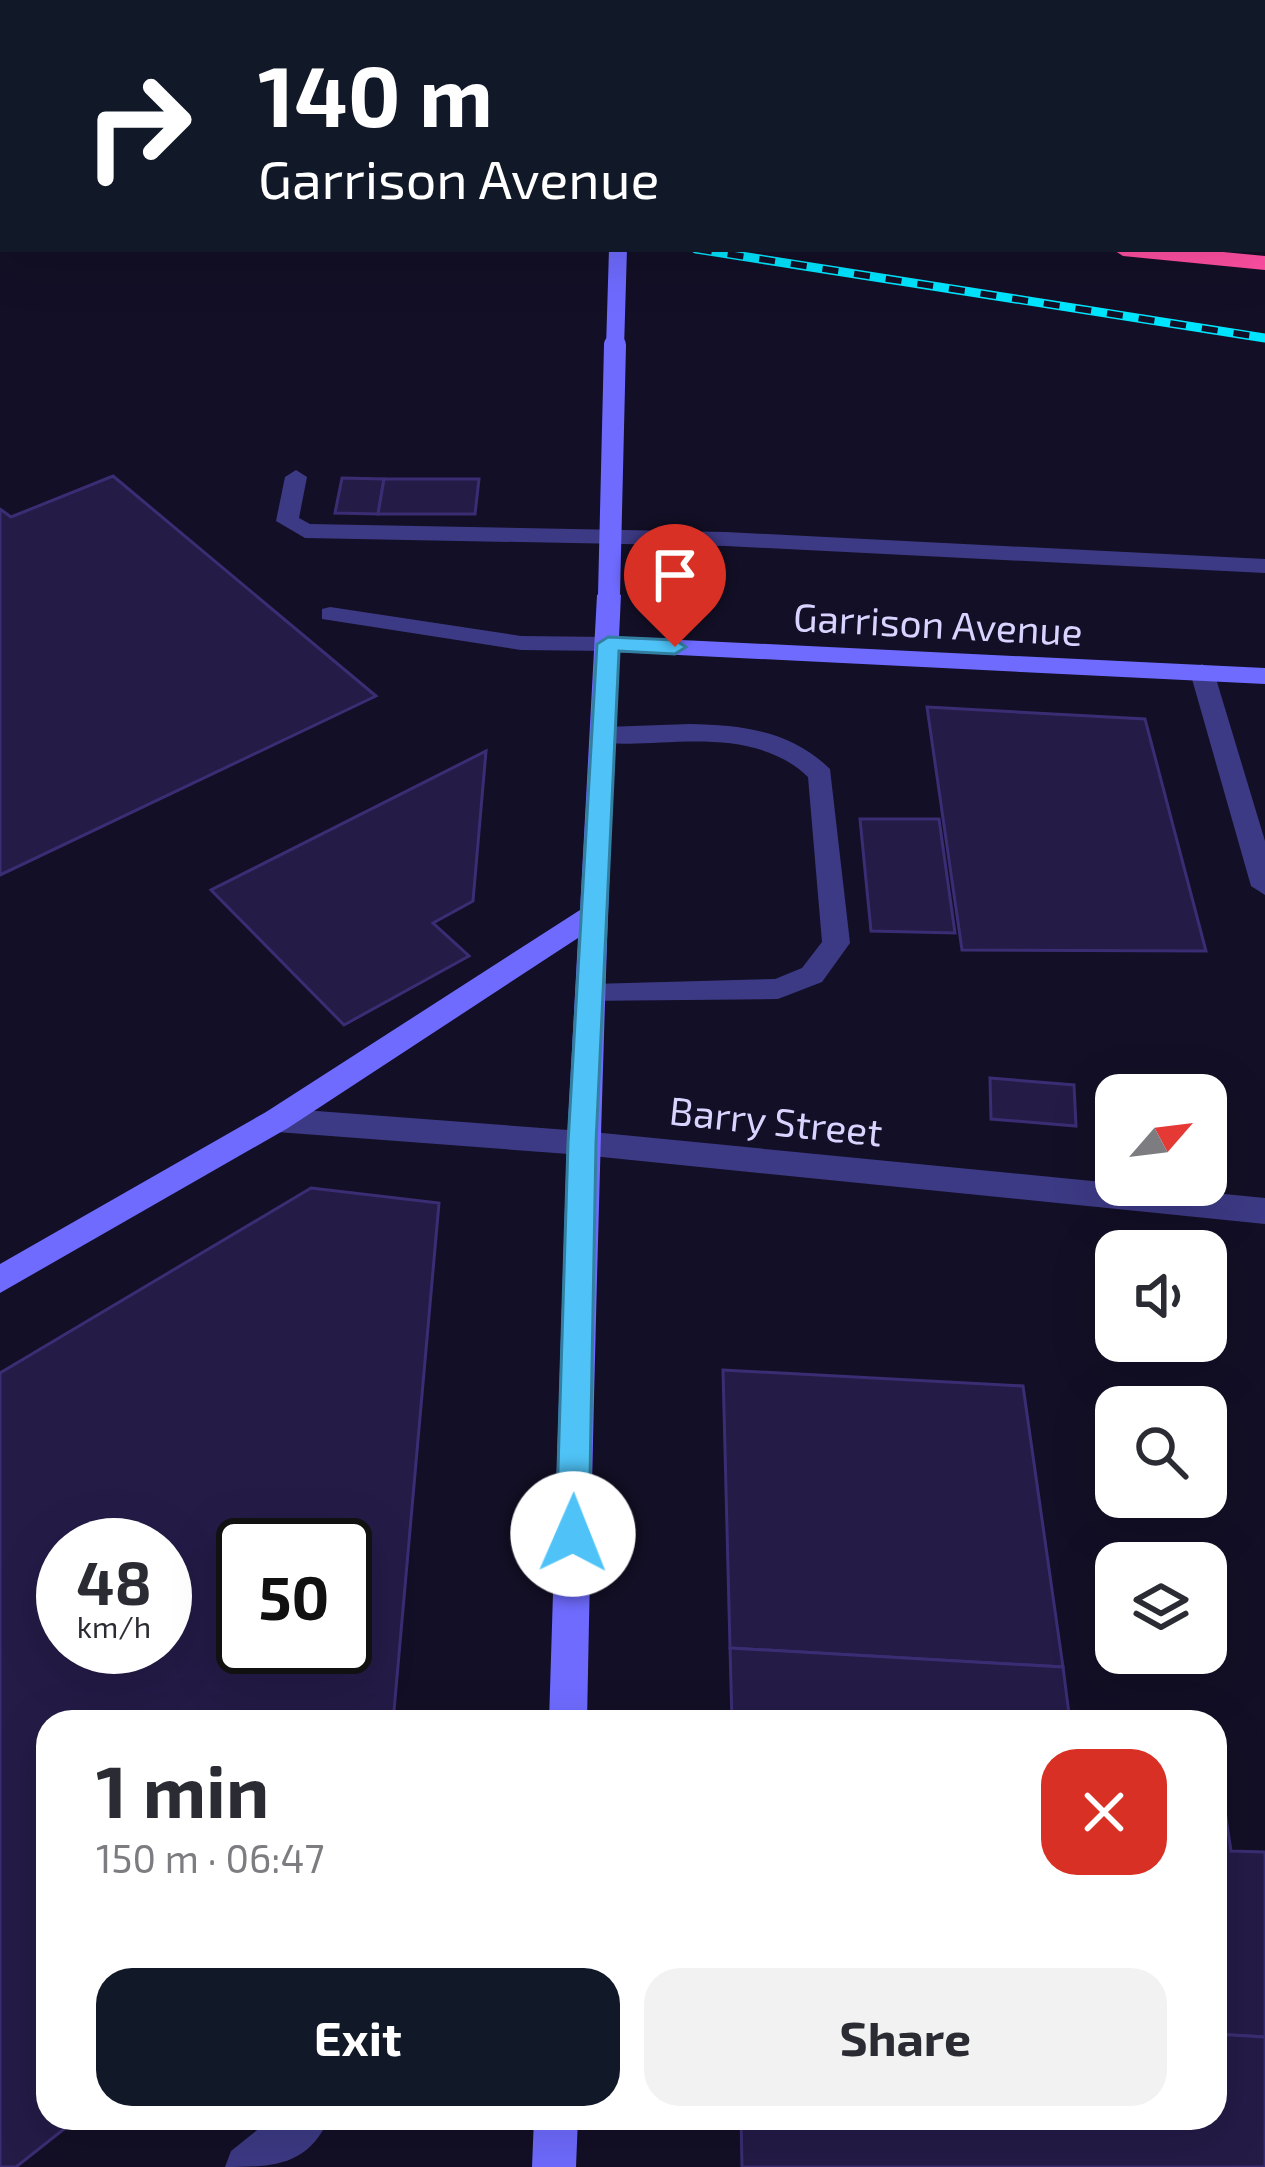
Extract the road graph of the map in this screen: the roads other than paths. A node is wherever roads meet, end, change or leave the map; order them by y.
1 (618, 252) edge
2 (1153, 252) edge
3 (1265, 263) edge
4 (296, 477) dead end
5 (1265, 566) edge
6 (330, 614) dead end
7 (608, 644) junction
8 (1202, 672) junction
9 (1265, 676) edge
10 (604, 735) junction
11 (1265, 886) edge
12 (596, 912) junction
13 (591, 994) junction
14 (277, 1120) junction
15 (582, 1143) junction
16 (1265, 1211) edge
17 (0, 1280) edge
18 (568, 1710) edge
19 (292, 2130) edge
20 (556, 2130) edge
21 (247, 2167) edge
22 (554, 2167) edge

1 - 7 main road, bridge
2 - 3 highway
4 - 5 street
6 - 7 street
7 - 8 main road, Garrison Avenue
7 - 10 main road
8 - 9 main road, Garrison Avenue
8 - 11 street
10 - 12 main road
10 - 13 street
12 - 13 main road
12 - 14 main road
13 - 15 main road
14 - 15 street, Barry Street
14 - 17 main road
15 - 16 street, Barry Street
15 - 18 main road
19 - 21 street
20 - 22 main road

